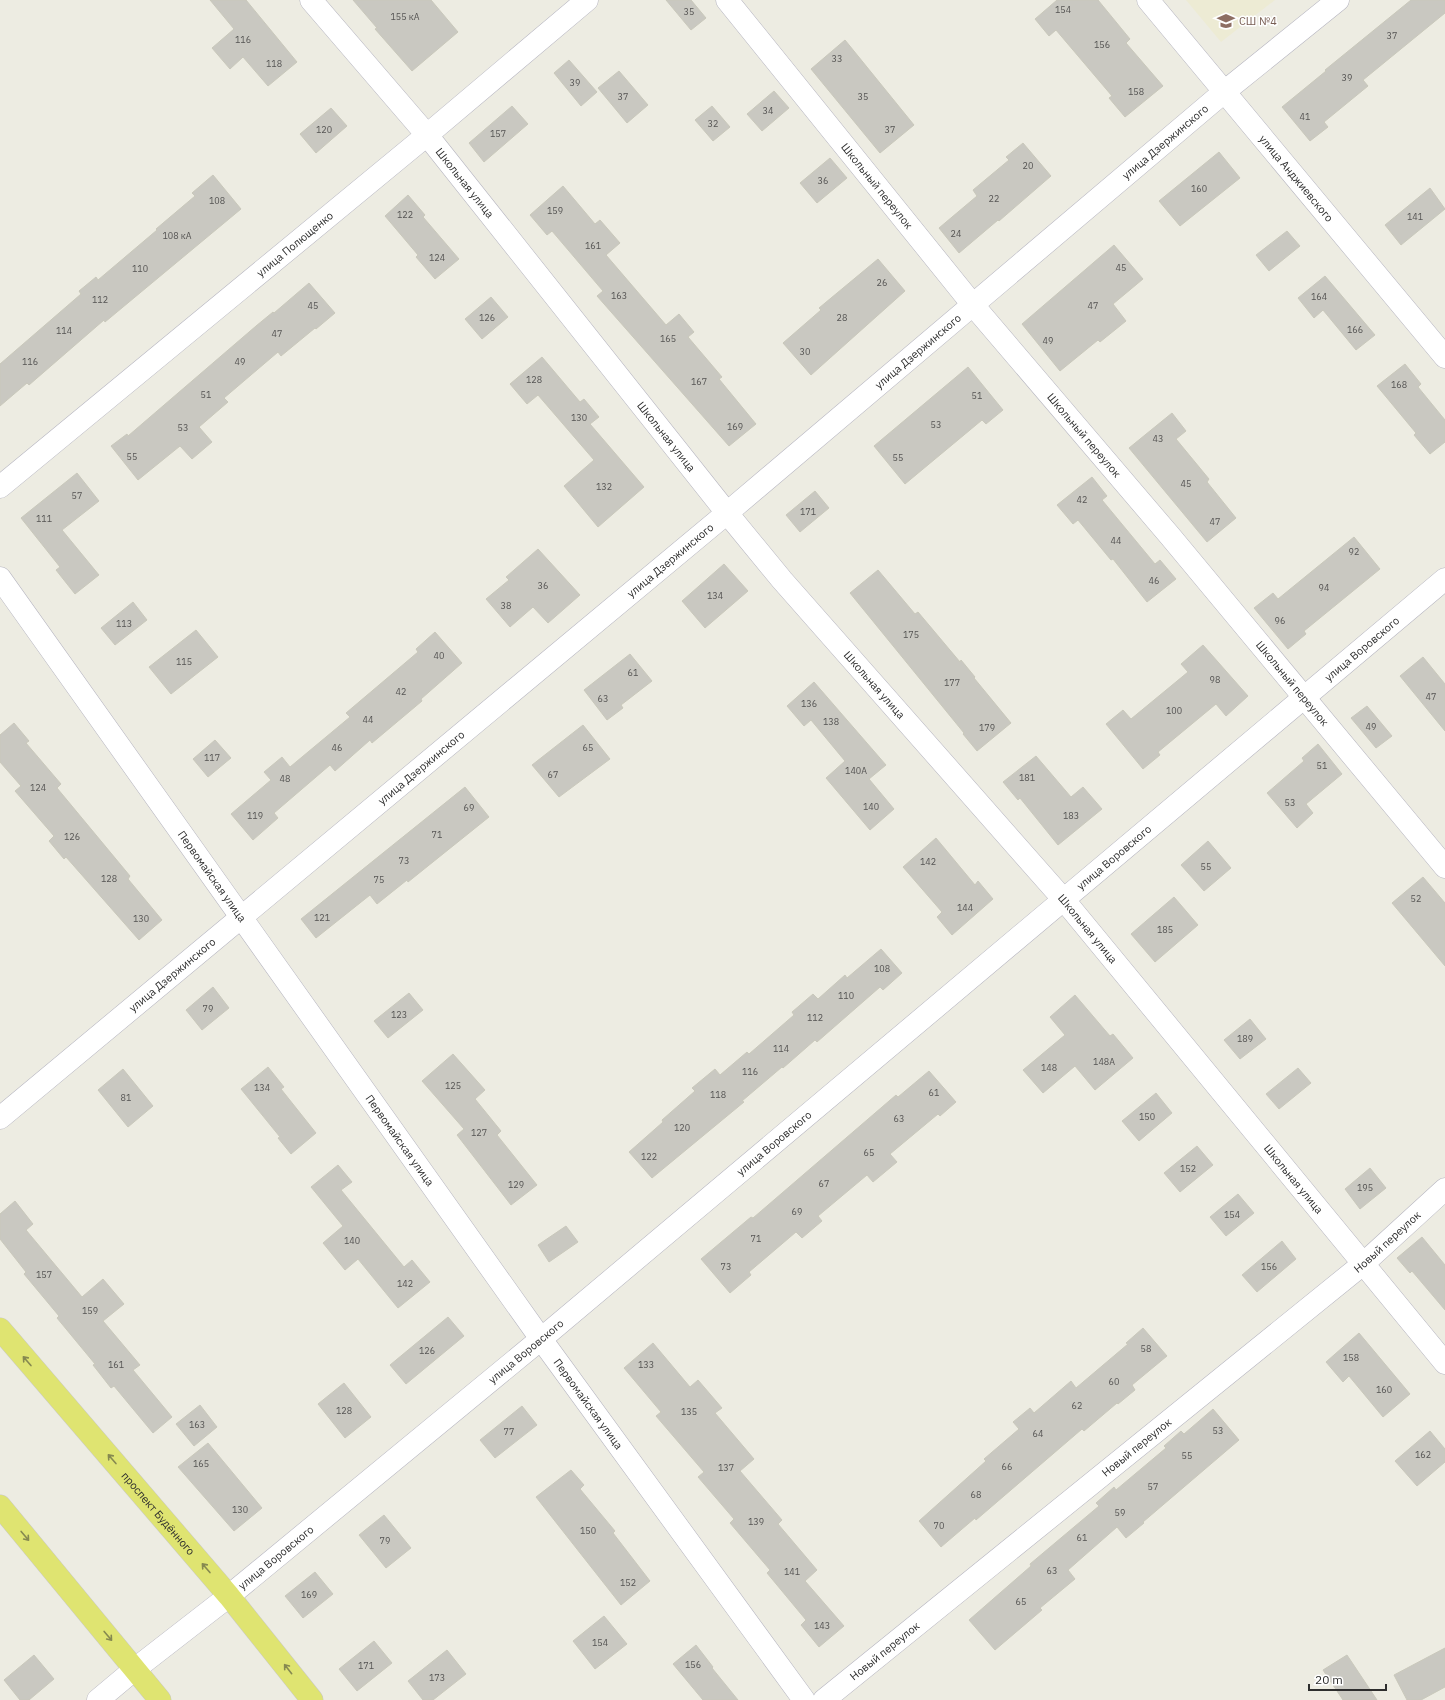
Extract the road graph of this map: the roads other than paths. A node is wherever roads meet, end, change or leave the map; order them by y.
1 (311, 0) edge
2 (587, 0) edge
3 (727, 0) edge
4 (1148, 0) edge
5 (1338, 0) edge
6 (1224, 92) junction
7 (427, 135) junction
8 (973, 304) junction
9 (1445, 357) edge
10 (0, 487) edge
11 (727, 513) junction
12 (0, 578) edge
13 (1445, 579) edge
14 (1303, 698) junction
15 (1445, 867) edge
16 (1064, 900) junction
17 (241, 917) junction
18 (0, 1118) edge
19 (1445, 1189) edge
20 (1362, 1264) junction
21 (0, 1329) edge
22 (541, 1339) junction
23 (1445, 1363) edge
24 (0, 1506) edge
25 (229, 1596) junction
26 (135, 1669) junction
27 (98, 1700) edge
28 (160, 1700) edge
29 (312, 1700) edge
30 (804, 1700) edge
31 (824, 1700) edge

1 - 7 street, Школьная улица
2 - 7 street, улица Полющенко
3 - 8 street, Школьный переулок
4 - 6 street, улица Анджиевского
5 - 6 street, улица Дзержинского
6 - 8 street, улица Дзержинского
6 - 9 street, улица Анджиевского
7 - 10 street, улица Полющенко
7 - 11 street, Школьная улица
8 - 11 street, улица Дзержинского
8 - 14 street, Школьный переулок
11 - 16 street, Школьная улица
11 - 17 street, улица Дзержинского
12 - 17 street, Первомайская улица
13 - 14 street, улица Воровского
14 - 15 street, Школьный переулок
14 - 16 street, улица Воровского
16 - 20 street, Школьная улица
16 - 22 street, улица Воровского
17 - 18 street, улица Дзержинского
17 - 22 street, Первомайская улица
19 - 20 street, Новый переулок
20 - 23 street, Школьная улица
20 - 31 street, Новый переулок
25 -> 21 main road, проспект Будённого
22 - 25 street, улица Воровского
22 - 30 street, Первомайская улица
24 -> 26 main road
25 - 26 street, улица Воровского
29 -> 25 main road, проспект Будённого
26 - 27 street, улица Воровского
26 - 28 main road

